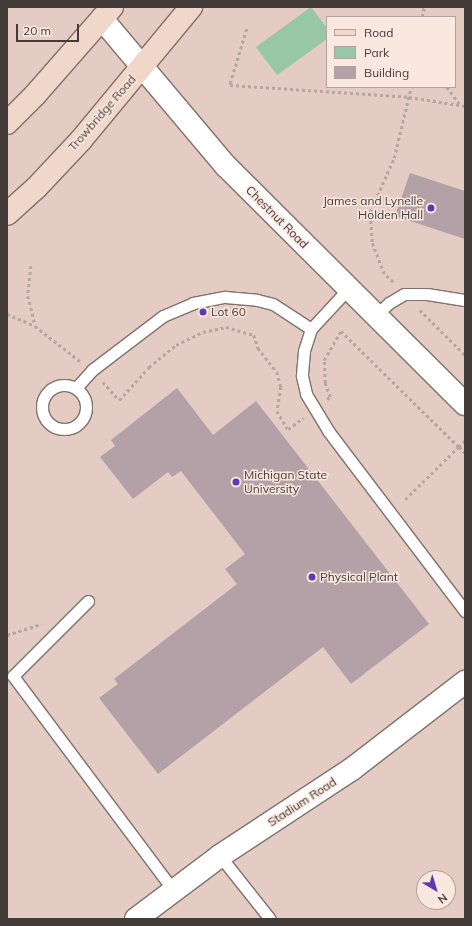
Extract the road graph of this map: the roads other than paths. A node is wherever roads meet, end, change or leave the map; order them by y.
1 (191, 7) edge
2 (107, 13) edge
3 (142, 67) junction
4 (7, 122) edge
5 (7, 214) edge
6 (348, 289) junction
7 (465, 300) edge
8 (376, 316) junction
9 (311, 329) junction
10 (76, 388) junction
11 (465, 404) edge
12 (88, 601) dead end
13 (465, 611) edge
14 (10, 678) edge
15 (465, 682) edge
16 (220, 856) junction
17 (173, 890) junction
18 (144, 916) edge
19 (270, 919) edge

1 - 3 street, Trowbridge Road
2 - 3 street, Chestnut Road
2 - 4 street
3 - 5 street, Trowbridge Road
3 - 6 street, Chestnut Road
6 - 8 street, Chestnut Road
6 - 9 lane
7 - 8 lane
8 - 11 street, Chestnut Road
9 - 10 lane
9 - 13 lane
10 - 10 lane
12 - 14 lane
14 - 17 lane
15 - 16 street, Stadium Road
16 - 17 street, Stadium Road
16 - 19 lane
17 - 18 street, Stadium Road

